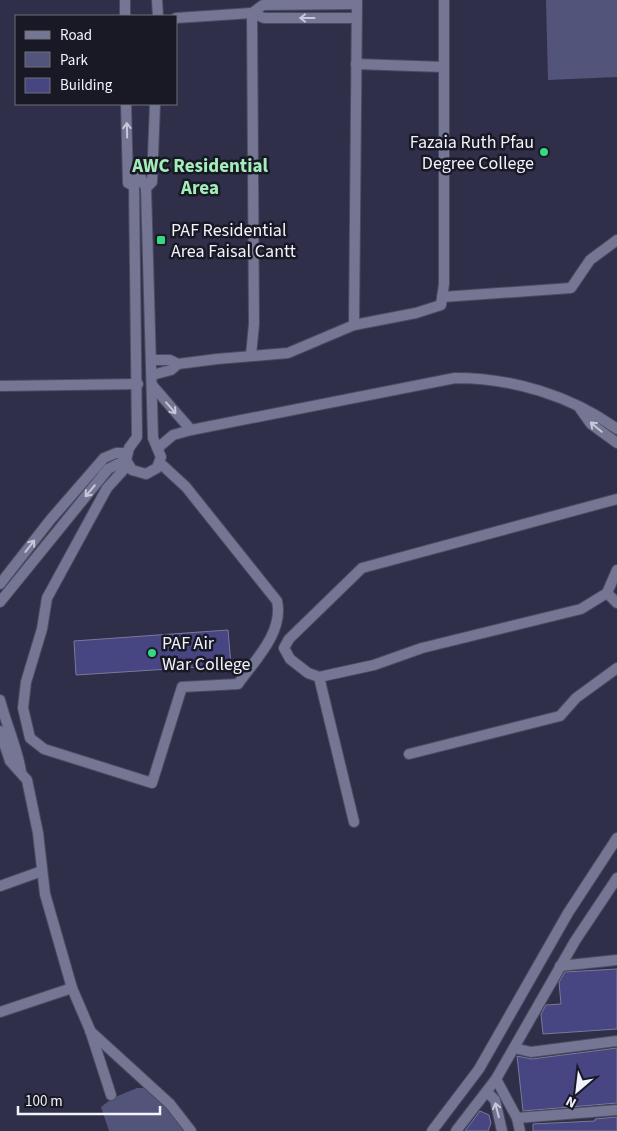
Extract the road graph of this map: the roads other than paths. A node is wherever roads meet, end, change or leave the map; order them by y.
1 (125, 0) edge
2 (157, 0) edge
3 (444, 0) edge
4 (356, 2) edge
5 (252, 13) junction
6 (125, 15) edge
7 (158, 15) edge
8 (178, 18) edge
9 (356, 18) junction
10 (356, 64) junction
11 (444, 67) junction
12 (126, 105) edge
13 (155, 105) edge
14 (134, 186) junction
15 (146, 188) junction
16 (617, 240) edge
17 (442, 297) junction
18 (150, 322) junction
19 (136, 323) junction
20 (354, 325) junction
21 (251, 355) junction
22 (152, 360) junction
23 (178, 364) junction
24 (152, 380) junction
25 (138, 384) junction
26 (0, 386) edge
27 (579, 406) junction
28 (617, 429) edge
29 (191, 430) junction
30 (617, 444) edge
31 (158, 447) junction
32 (127, 460) junction
33 (160, 463) junction
34 (617, 499) edge
35 (617, 570) edge
36 (0, 584) edge
37 (608, 594) junction
38 (0, 602) edge
39 (617, 603) edge
40 (617, 668) edge
41 (319, 677) junction
42 (0, 700) edge
43 (0, 732) edge
44 (410, 754) dead end
45 (21, 772) junction
46 (354, 822) dead end
47 (617, 838) edge
48 (42, 871) junction
49 (617, 878) edge
50 (0, 886) edge
51 (617, 960) edge
52 (560, 966) junction
53 (72, 988) junction
54 (0, 1012) edge
55 (90, 1030) junction
56 (617, 1041) edge
57 (514, 1048) junction
58 (496, 1079) junction
59 (486, 1092) junction
60 (111, 1095) dead end
61 (617, 1110) edge
62 (517, 1118) junction
63 (191, 1131) edge
64 (432, 1131) edge
65 (456, 1131) edge
66 (502, 1131) edge
67 (520, 1131) edge

1 - 6 street
2 - 7 street
3 - 11 street
4 - 5 street
4 - 9 street
5 - 8 street
9 -> 5 street
5 - 21 street
9 - 10 street
10 - 11 street
10 - 20 street
11 - 17 street
14 -> 12 street
13 - 15 street
14 - 15 street
14 - 19 street
15 - 18 street
16 - 17 street
17 - 20 street
18 - 19 street
18 - 22 street
19 - 25 street
20 - 21 street
21 - 23 street
22 - 23 street
22 - 24 street
23 - 24 street
24 -> 29 street
24 - 31 street
25 - 26 street
25 - 32 street
27 - 28 street
27 - 29 street
30 -> 27 street
29 - 31 street
31 - 33 street
32 - 33 street
32 - 33 street
36 -> 32 street
32 -> 38 street
34 - 41 street
35 - 37 street
37 - 39 street
37 - 41 street
40 - 44 street
41 - 46 street
42 - 45 street
43 - 45 street
45 - 48 street
47 - 64 street
48 - 50 street
48 - 53 street
49 - 52 street
51 - 52 street
52 - 57 street
53 - 54 street
53 - 55 street
55 - 60 street
55 - 63 street
56 - 57 street
57 - 58 street
58 - 59 street
58 - 62 street
59 - 65 street
66 -> 59 street
61 - 62 street
62 - 67 street

